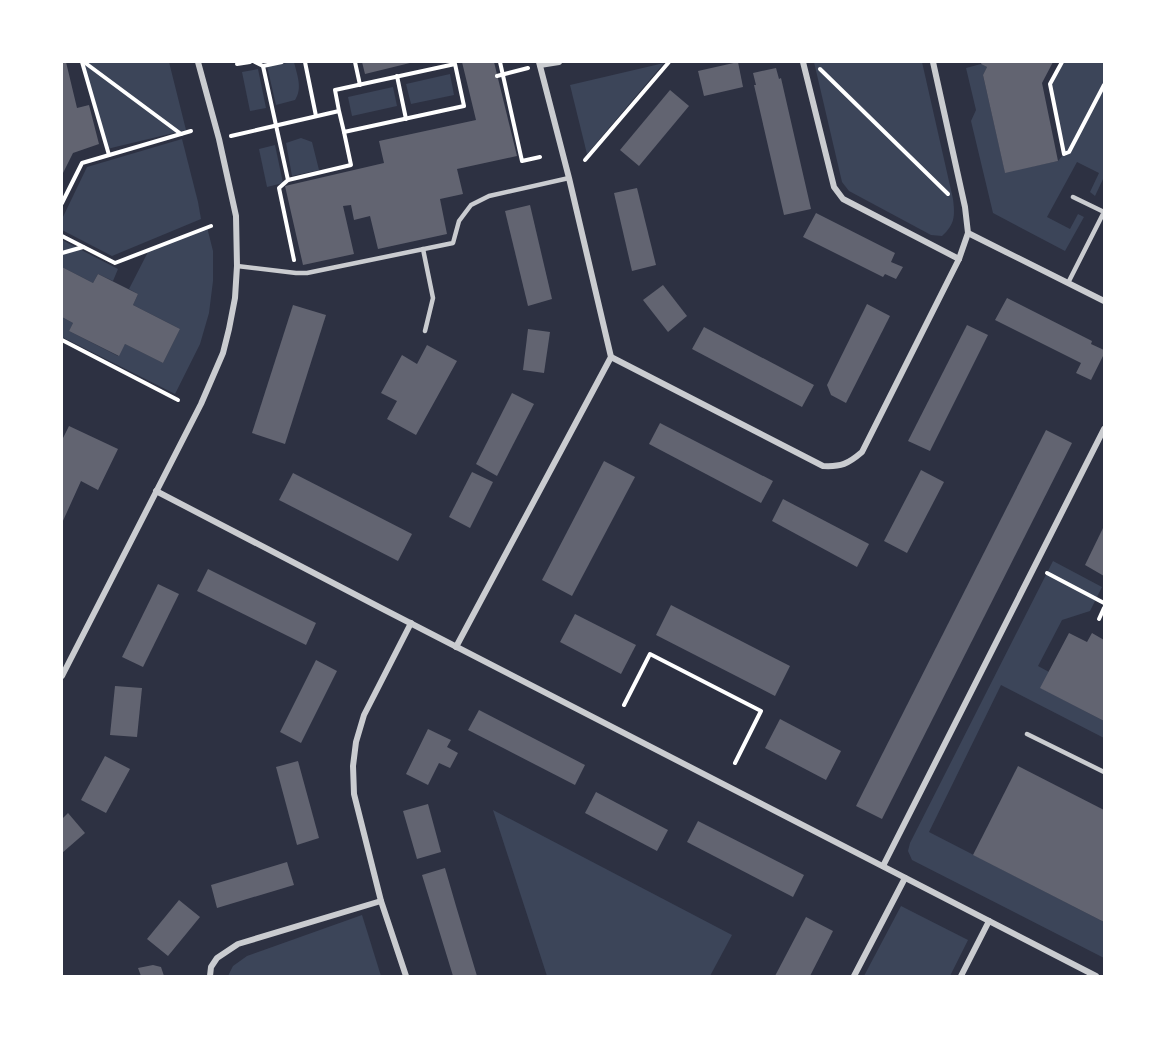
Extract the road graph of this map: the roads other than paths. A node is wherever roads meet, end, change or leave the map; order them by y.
1 (198, 62) edge
2 (559, 62) edge
3 (803, 62) edge
4 (933, 62) edge
5 (540, 63) edge
6 (569, 178) junction
7 (1073, 197) dead end
8 (968, 233) junction
9 (423, 249) junction
10 (959, 259) junction
11 (237, 266) junction
12 (1068, 283) junction
13 (1104, 301) edge
14 (425, 331) dead end
15 (611, 357) junction
16 (1104, 429) edge
17 (156, 491) junction
18 (411, 623) junction
19 (456, 647) junction
20 (62, 676) edge
21 (1027, 734) dead end
22 (1104, 772) edge
23 (883, 866) junction
24 (905, 878) junction
25 (381, 902) junction
26 (989, 921) junction
27 (210, 976) edge
28 (406, 976) edge
29 (854, 976) edge
30 (961, 976) edge
31 (1096, 976) edge

1 - 11 street
2 - 5 street
3 - 10 street
4 - 8 street
5 - 6 street
6 - 9 lane
6 - 15 street
7 - 12 lane
8 - 10 street
8 - 12 street
9 - 11 lane
9 - 14 lane
10 - 15 street
11 - 17 street
12 - 13 street
15 - 19 street
16 - 23 street
17 - 18 street
17 - 20 street
18 - 19 street
18 - 25 street
19 - 23 street
21 - 22 lane
23 - 24 street
24 - 26 street
24 - 29 street
25 - 27 street
25 - 28 street
26 - 30 street
26 - 31 street

